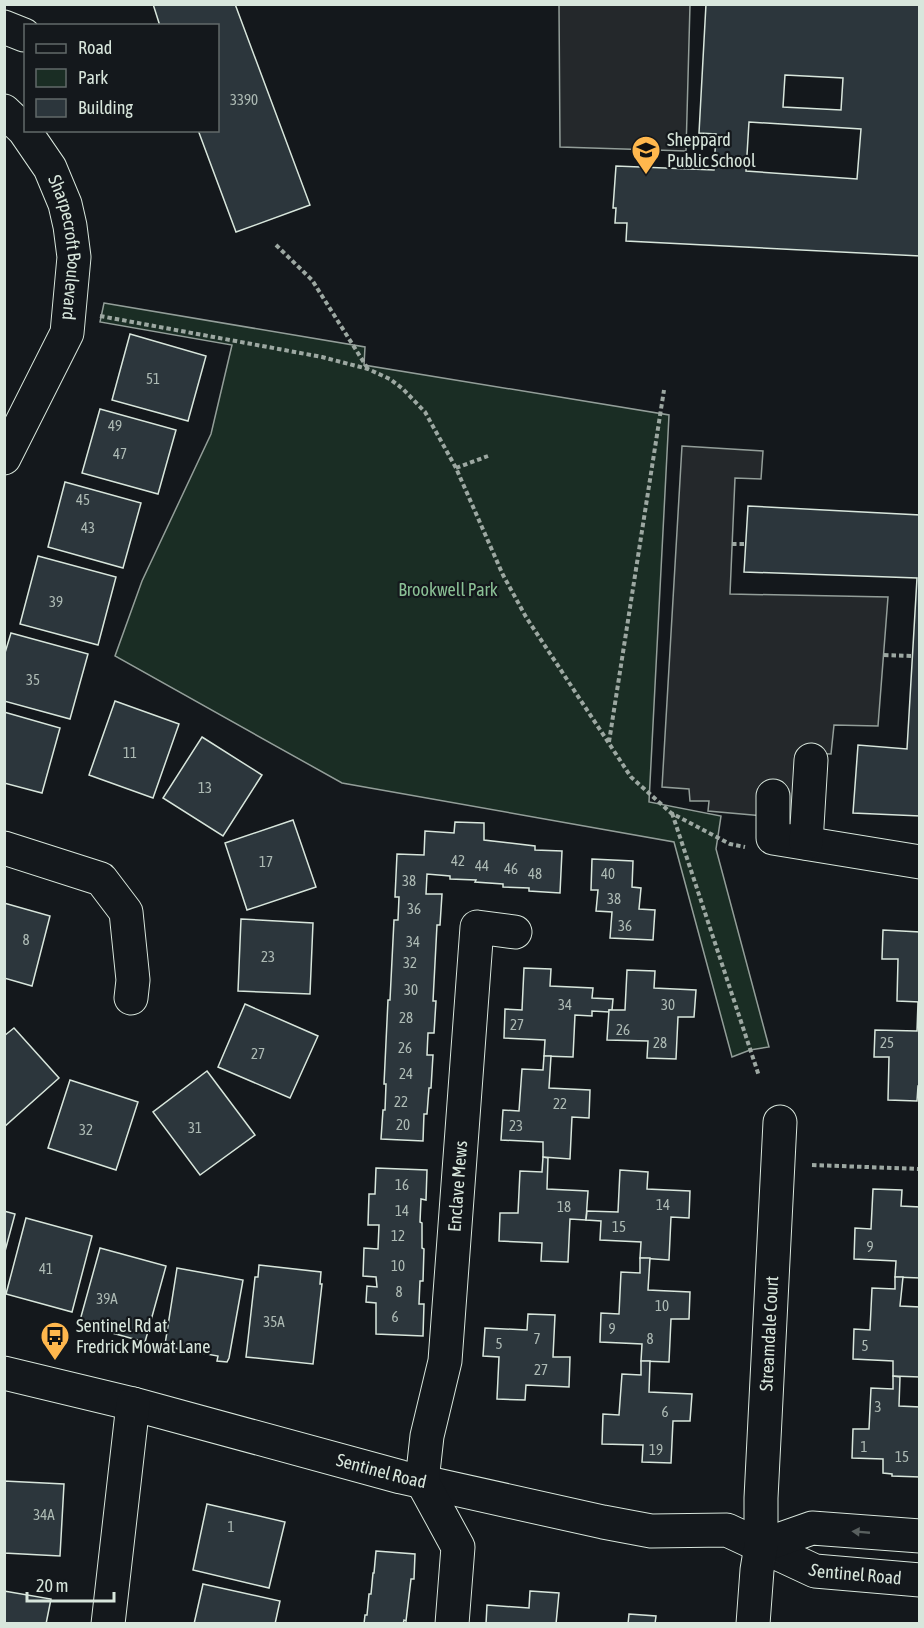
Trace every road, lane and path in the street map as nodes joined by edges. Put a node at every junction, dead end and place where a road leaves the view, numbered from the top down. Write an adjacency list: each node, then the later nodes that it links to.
1 (4, 111): 2 (street, Sharpecroft Boulevard)
2 (24, 130)
3 (26, 132): 5 (street, Sharpecroft Boulevard)
4 (276, 245): 6 (path)
5 (69, 310): 6 (path); 9 (street, Sharpecroft Boulevard)
6 (368, 369): 10 (path)
7 (664, 390): 15 (path)
8 (488, 456): 10 (path)
9 (4, 458)
10 (456, 468): 15 (path)
11 (732, 544): 12 (path)
12 (746, 544)
13 (884, 655): 14 (path)
14 (913, 656)
15 (609, 743): 18 (path)
16 (811, 760): 19 (street)
17 (773, 796): 19 (street)
18 (671, 813): 20 (path); 25 (path)
19 (806, 843): 22 (street)
20 (746, 847)
21 (4, 848): 24 (street)
22 (920, 862)
23 (515, 932): 31 (street, Enclave Mews)
24 (131, 998)
25 (759, 1076)
26 (780, 1122): 33 (street, Streamdale Court)
27 (812, 1165): 28 (path)
28 (920, 1170)
29 (4, 1373): 30 (street, Sentinel Road)
30 (133, 1404): 31 (street, Sentinel Road); 35 (street)
31 (422, 1481): 33 (street, Sentinel Road); 36 (street)
32 (920, 1536): 33 (street, Sentinel Road, one-way to 33)
33 (761, 1546): 34 (street, Sentinel Road); 37 (street, Streamdale Court)
34 (920, 1580)
35 (108, 1623)
36 (452, 1623)
37 (753, 1623)

